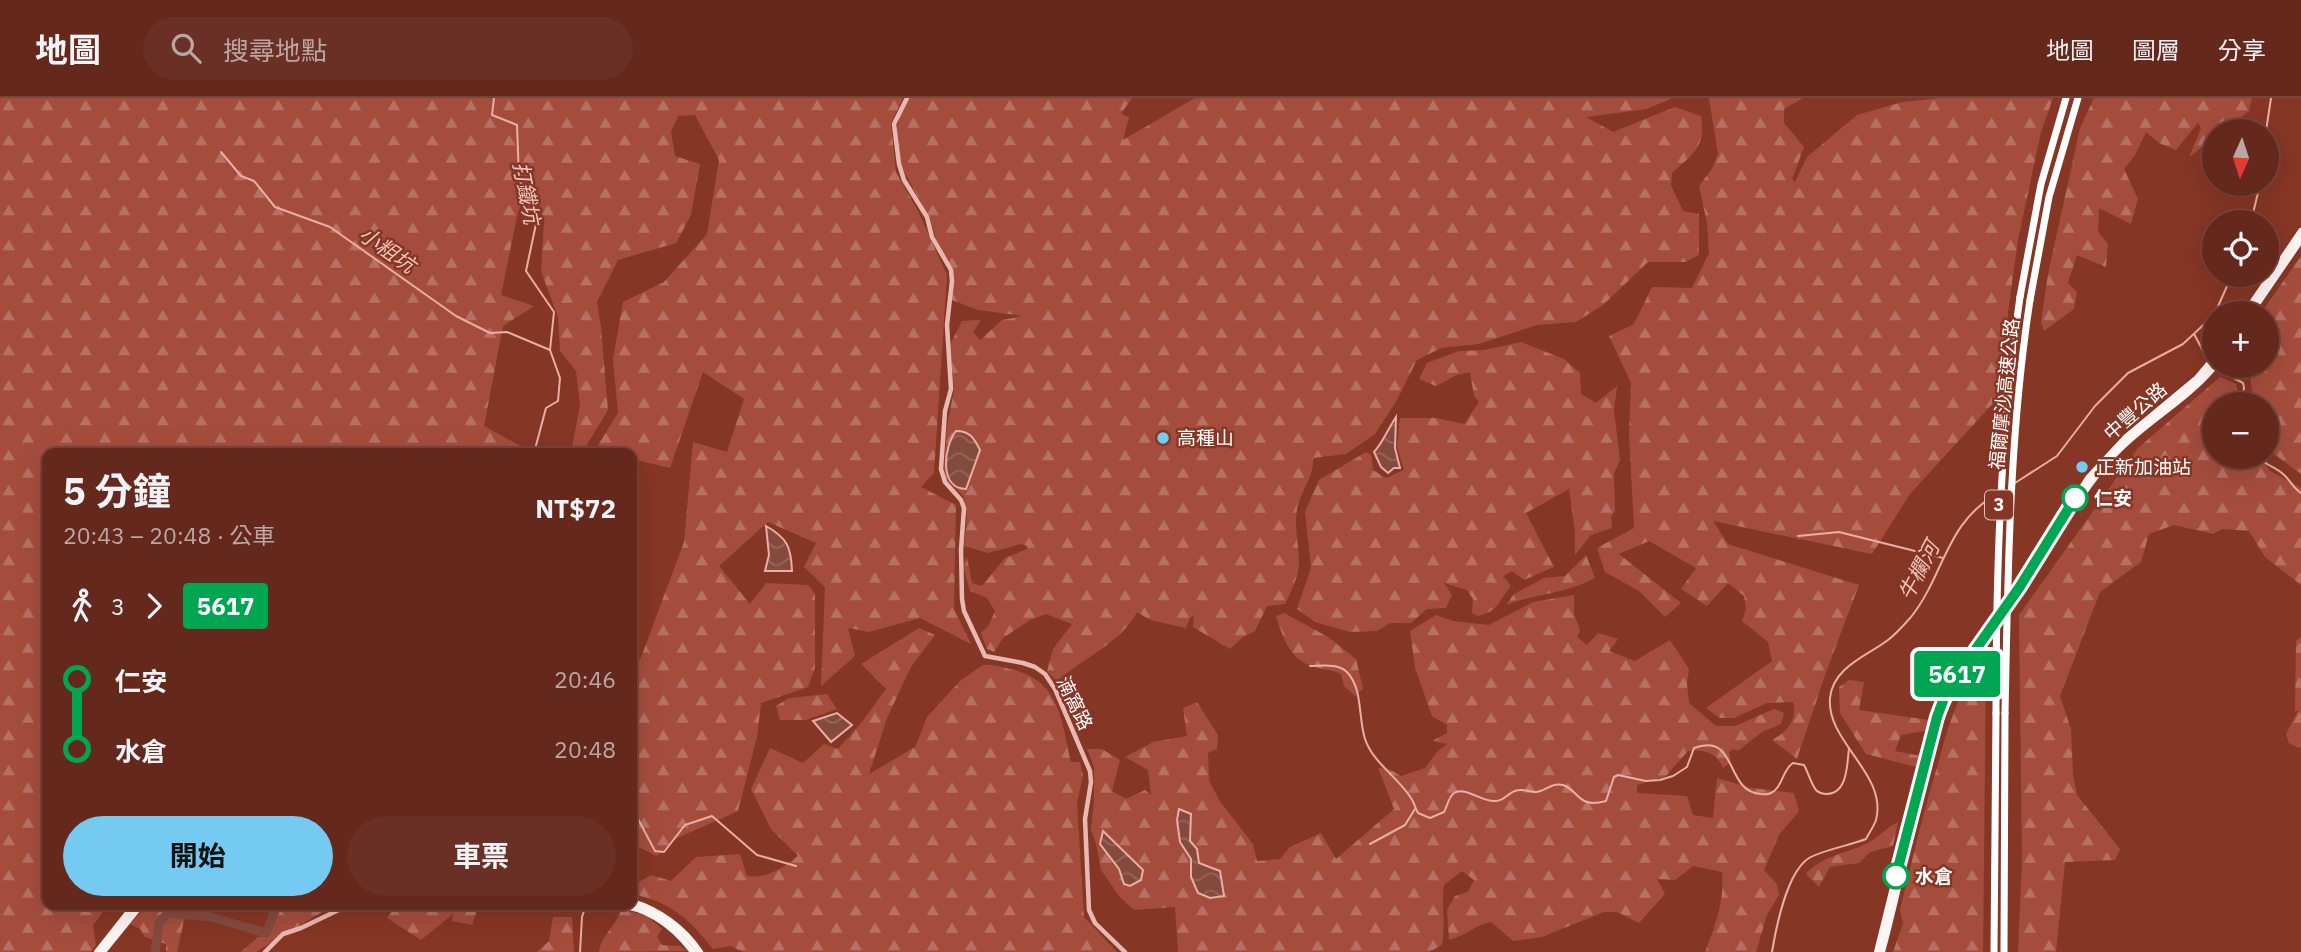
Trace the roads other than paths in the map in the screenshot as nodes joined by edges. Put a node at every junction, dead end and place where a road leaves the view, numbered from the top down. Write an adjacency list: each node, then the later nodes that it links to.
1 (907, 98): 20 (street, 湳窩路)
2 (2066, 98): 21 (highway, 福爾摩沙高速公路 / 3, bridge)
3 (2078, 98): 22 (highway, 福爾摩沙高速公路 / 3, bridge)
4 (2301, 231): 6 (main road)
5 (2301, 240): 7 (main road)
6 (2253, 301)
7 (2259, 301)
8 (2202, 373): 14 (main road, 中豐公路)
9 (637, 904): 19 (main road)
10 (637, 909): 18 (main road)
11 (130, 910): 15 (main road)
12 (137, 910): 16 (main road)
13 (339, 910): 17 (street)
14 (1880, 948)
15 (97, 952)
16 (103, 952)
17 (265, 952)
18 (692, 952)
19 (699, 952)
20 (1125, 952)
21 (1994, 952)
22 (2004, 952)

